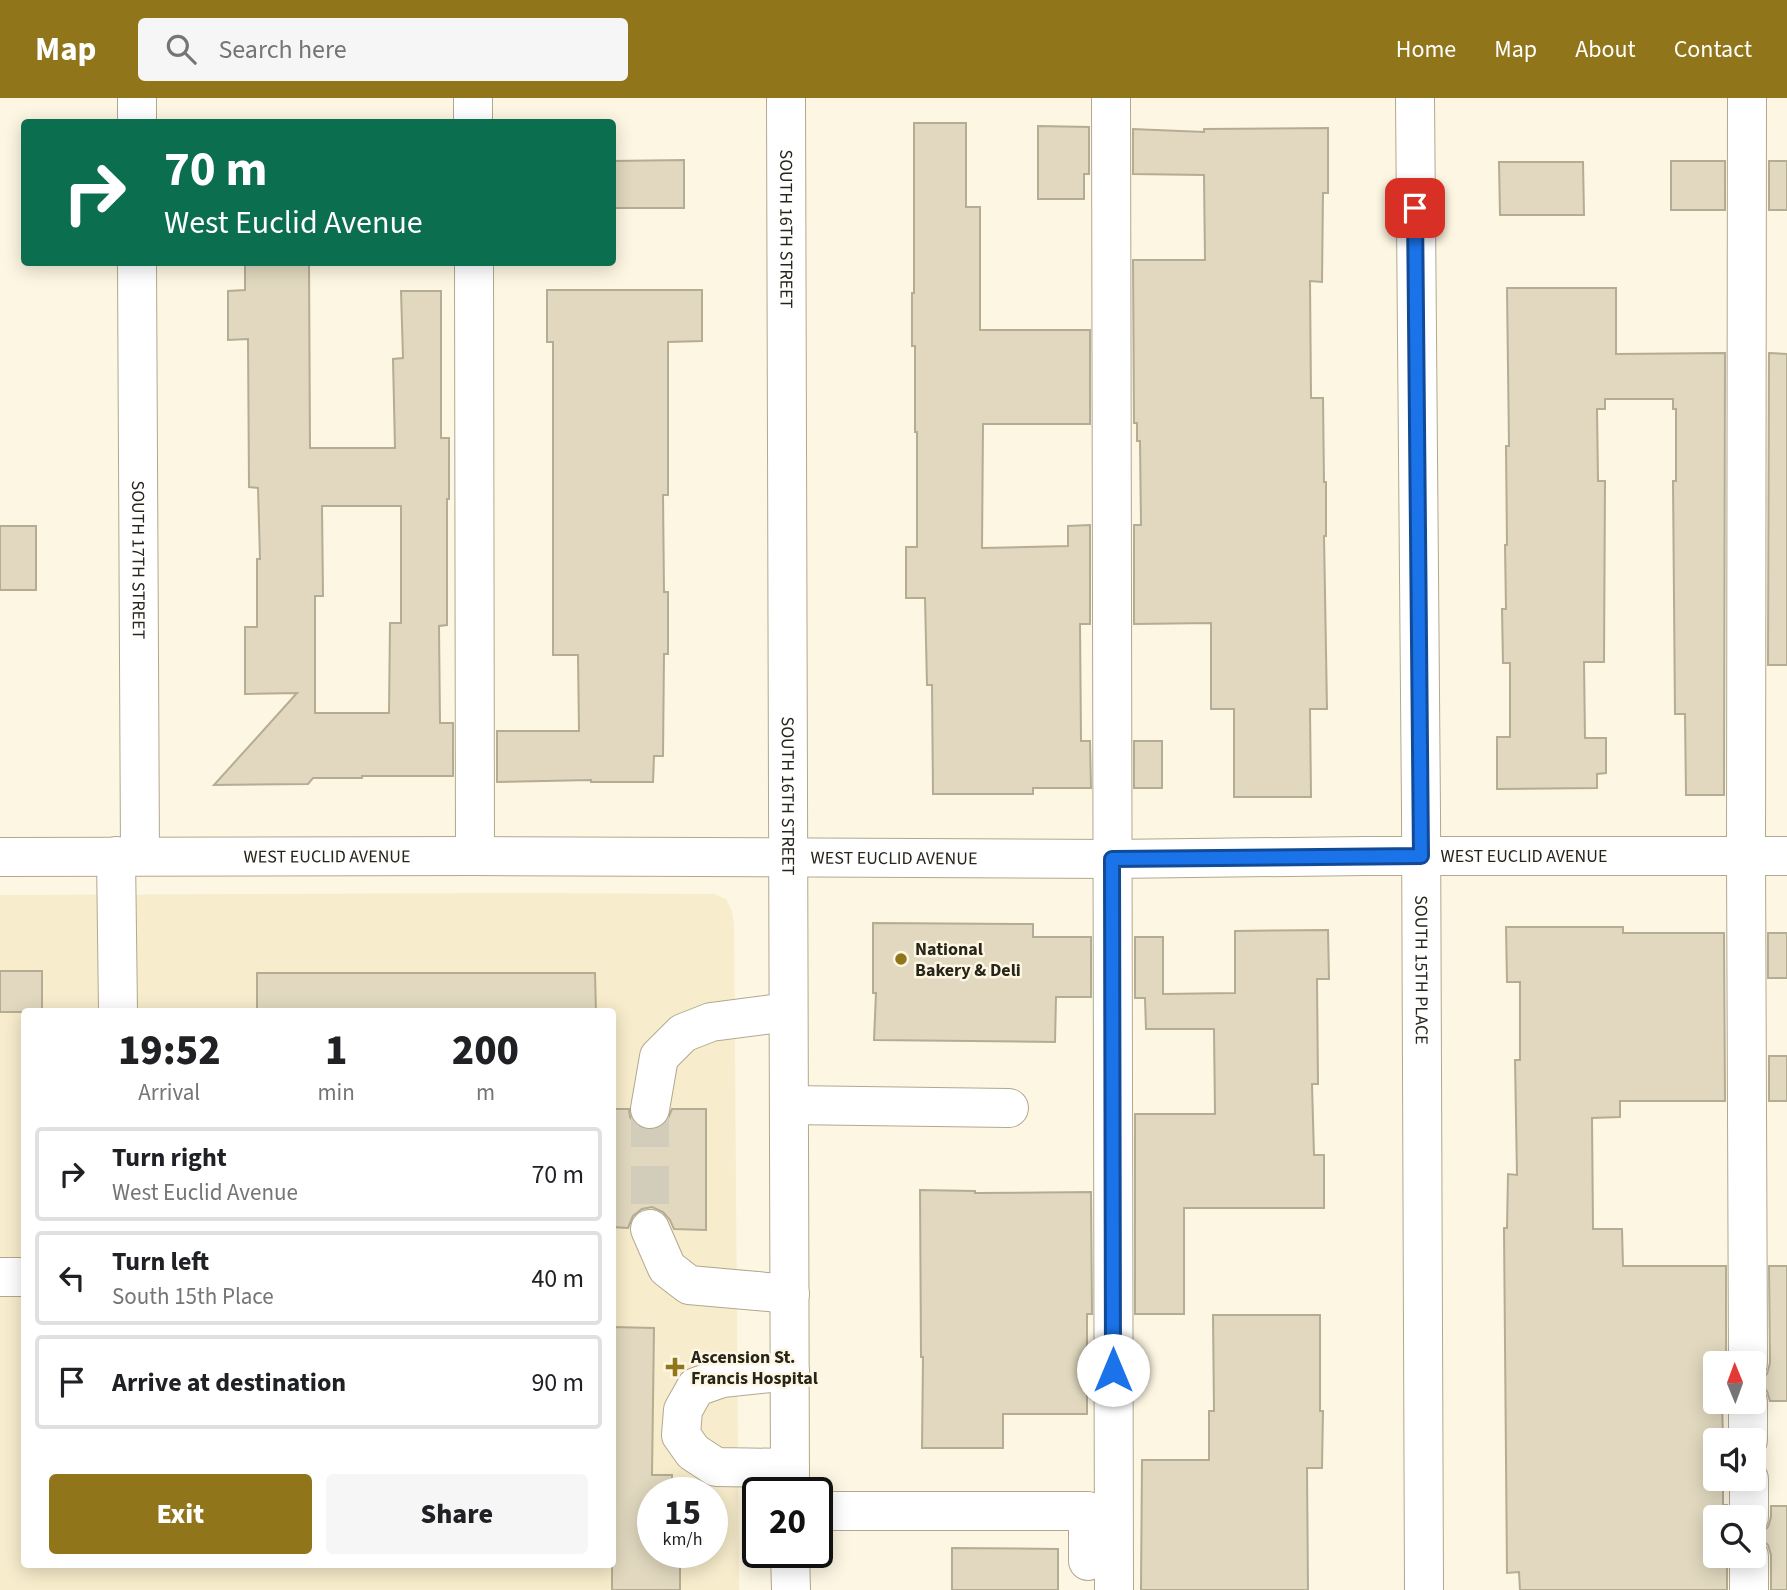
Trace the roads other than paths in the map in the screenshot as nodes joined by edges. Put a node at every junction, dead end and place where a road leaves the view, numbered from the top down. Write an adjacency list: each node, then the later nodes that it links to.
1 (137, 98): 7 (street)
2 (473, 98): 8 (street)
3 (786, 98): 17 (street, SOUTH 16TH STREET)
4 (1111, 98): 18 (street)
5 (1415, 98): 13 (street, SOUTH 15TH PLACE)
6 (1747, 98): 14 (street)
7 (137, 119)
8 (473, 119)
9 (137, 266): 11 (street, SOUTH 17TH STREET)
10 (474, 266): 12 (street)
11 (128, 856): 12 (street, WEST EUCLID AVENUE); 16 (street, WEST EUCLID AVENUE); 19 (street, SOUTH 17TH STREET)
12 (475, 856): 17 (street, WEST EUCLID AVENUE)
13 (1421, 856): 14 (street, WEST EUCLID AVENUE); 18 (street, WEST EUCLID AVENUE); 38 (street, SOUTH 15TH PLACE)
14 (1746, 856): 15 (street, WEST EUCLID AVENUE); 28 (street)
15 (1787, 856)
16 (0, 857)
17 (789, 858): 18 (street, WEST EUCLID AVENUE); 20 (street, SOUTH 16TH STREET)
18 (1112, 859): 37 (street)
19 (118, 1008)
20 (788, 1012): 21 (street, SOUTH 16TH STREET); 23 (street)
21 (789, 1105): 22 (street); 27 (street, SOUTH 16TH STREET)
22 (1009, 1108)
23 (650, 1109)
24 (650, 1229): 27 (street)
25 (0, 1277): 26 (street)
26 (21, 1277)
27 (790, 1294): 29 (street, SOUTH 16TH STREET)
28 (1748, 1351)
29 (790, 1371): 30 (street); 31 (street, SOUTH 16TH STREET)
30 (774, 1477)
31 (790, 1477)
32 (833, 1511): 36 (street)
33 (790, 1568): 35 (street)
34 (1749, 1568): 39 (street)
35 (791, 1590)
36 (1088, 1590)
37 (1114, 1590)
38 (1424, 1590)
39 (1749, 1590)

